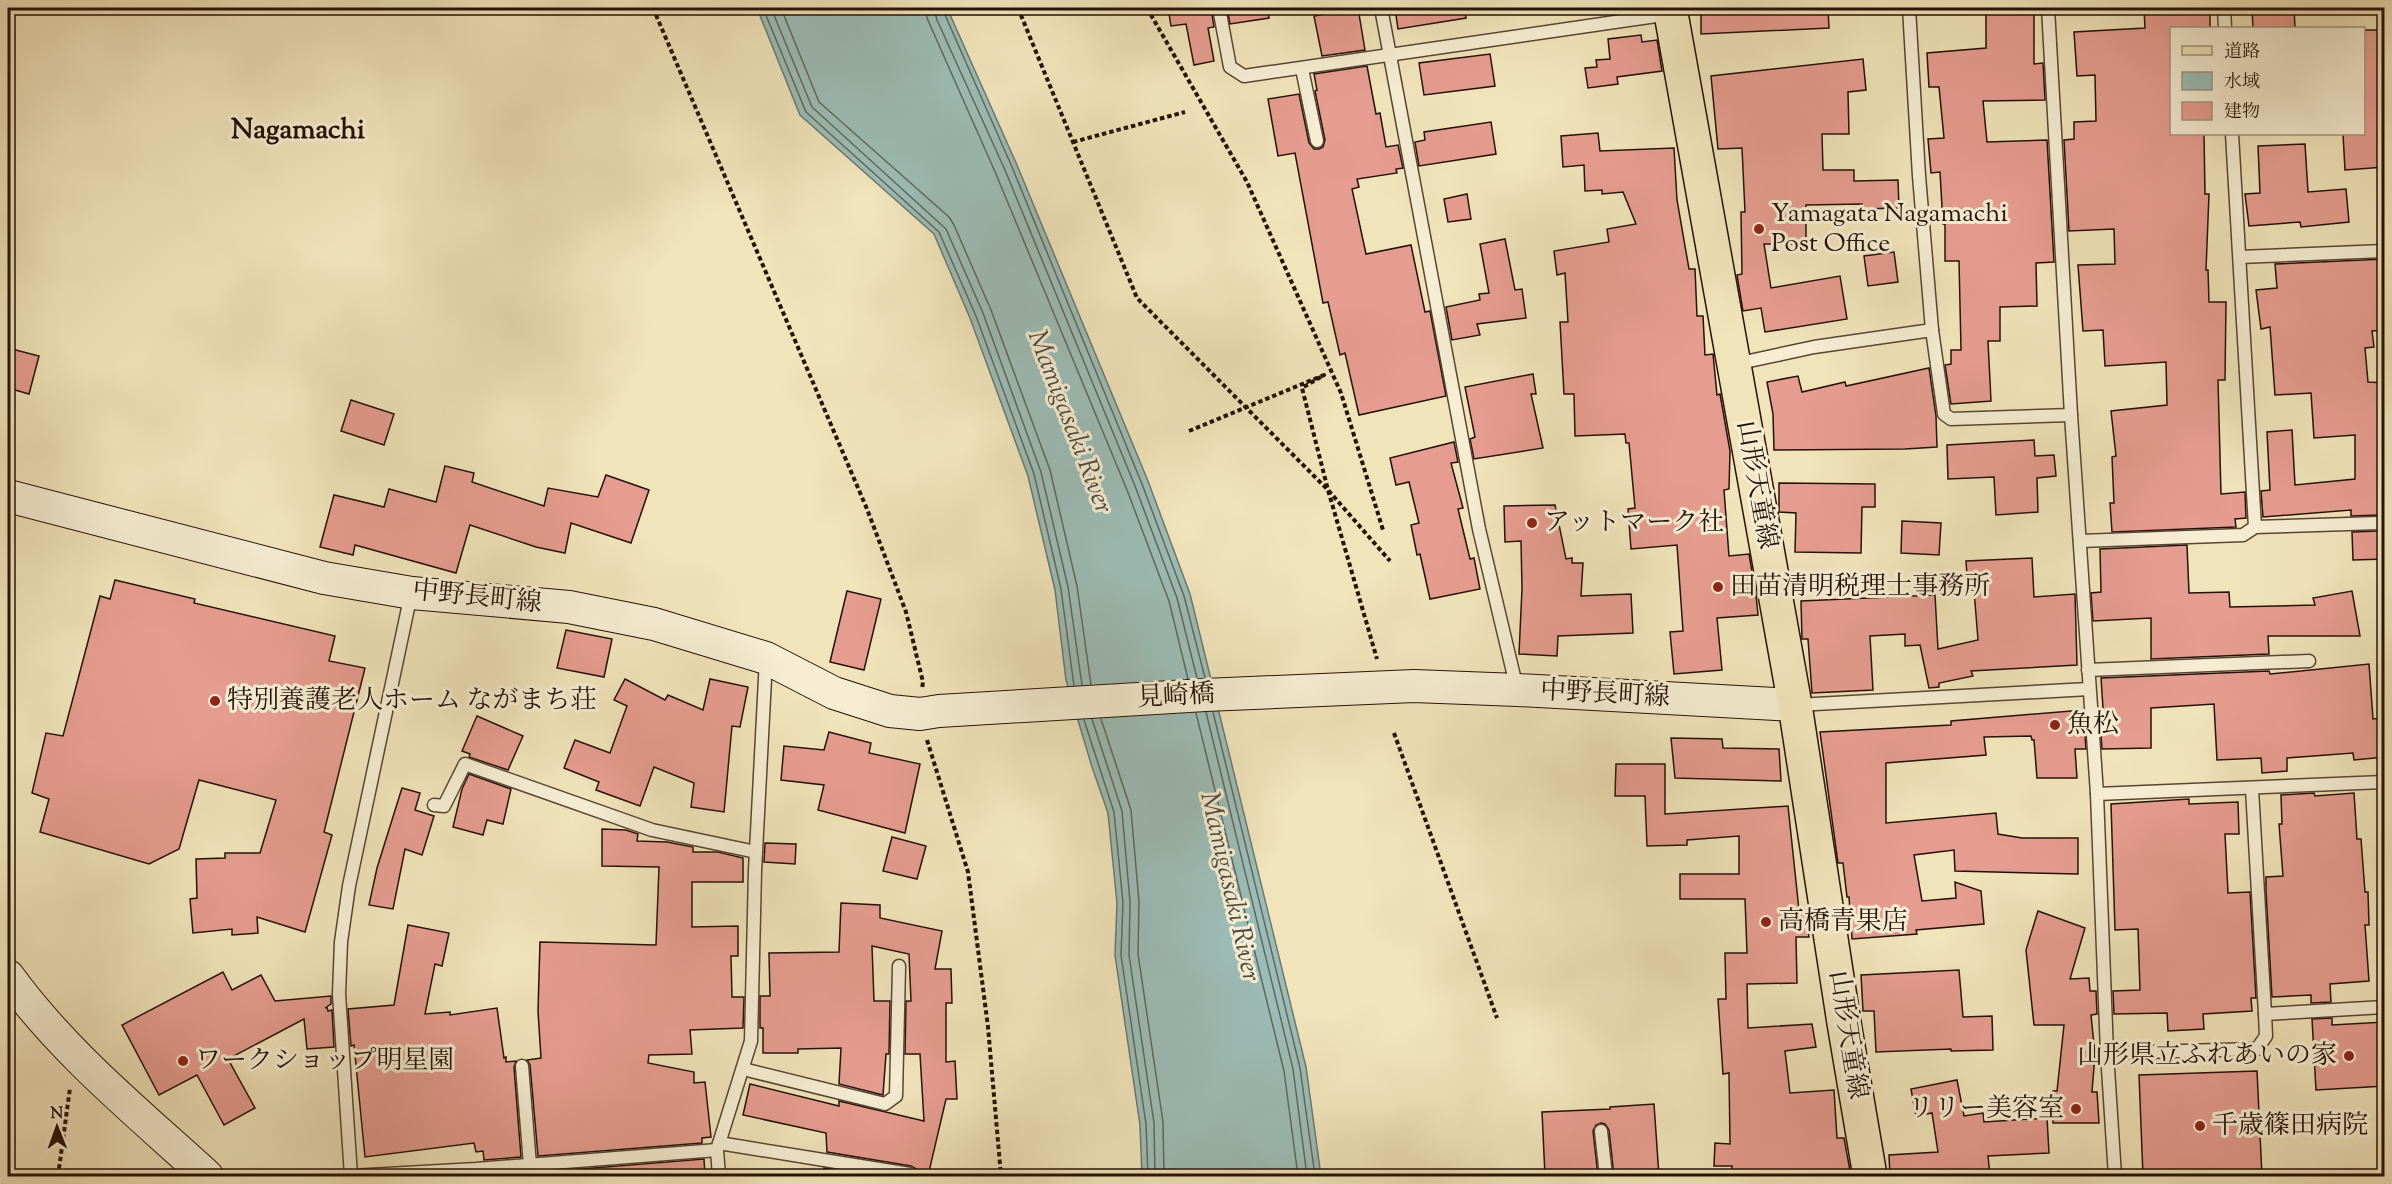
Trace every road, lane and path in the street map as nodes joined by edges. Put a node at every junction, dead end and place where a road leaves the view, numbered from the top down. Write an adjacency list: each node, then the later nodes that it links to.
1 (653, 8): 40 (path)
2 (1018, 8): 16 (path)
3 (1147, 8): 28 (path)
4 (1219, 8): 12 (lane)
5 (1380, 8): 11 (lane)
6 (1909, 8): 19 (lane)
7 (2048, 8): 22 (lane)
8 (2224, 8): 10 (lane)
9 (1670, 11): 11 (lane); 20 (main road, 山形天童線)
10 (2225, 27)
11 (1389, 55): 12 (lane); 38 (lane)
12 (1302, 69): 15 (lane)
13 (1185, 112): 16 (path)
14 (2232, 135): 18 (lane)
15 (1317, 141)
16 (1073, 142): 21 (path)
17 (2385, 251): 18 (lane)
18 (2240, 257): 27 (lane)
19 (1932, 330): 20 (lane); 22 (lane)
20 (1733, 364): 39 (main road, 山形天童線)
21 (1245, 408): 23 (path); 24 (path); 24 (path)
22 (2072, 415): 29 (lane)
23 (1189, 431)
24 (1328, 490): 30 (path); 33 (path)
25 (8, 496): 31 (main road, 中野長町線)
26 (2379, 523): 27 (lane)
27 (2255, 527): 29 (lane)
28 (1383, 530)
29 (2080, 541): 35 (lane)
30 (1390, 561)
31 (412, 592): 32 (main road, 中野長町線); 63 (lane)
32 (766, 658): 40 (main road, 中野長町線); 46 (lane)
33 (1377, 659)
34 (2309, 661): 35 (lane)
35 (2088, 670): 37 (lane)
36 (1414, 686): 38 (main road, 中野長町線); 40 (main road, 見崎橋)
37 (2089, 689): 39 (lane); 44 (lane)
38 (1518, 690): 39 (main road, 中野長町線)
39 (1795, 705): 68 (main road, 山形天童線)
40 (929, 712): 66 (path)
41 (1394, 733): 51 (path)
42 (2385, 782): 43 (lane)
43 (2252, 789): 44 (lane); 50 (lane)
44 (2097, 794): 52 (lane)
45 (434, 805): 46 (lane)
46 (756, 852): 55 (lane)
47 (899, 966): 55 (lane)
48 (8, 976): 53 (main road)
49 (2385, 1007): 50 (lane)
50 (2265, 1014): 52 (lane)
51 (1497, 1018)
52 (2107, 1053): 69 (lane)
53 (75, 1055): 60 (path); 61 (main road)
54 (522, 1066): 58 (lane)
55 (743, 1070): 57 (lane)
56 (1601, 1131): 67 (lane)
57 (718, 1147): 58 (lane); 64 (lane); 65 (lane)
58 (530, 1165): 59 (lane)
59 (477, 1173): 63 (lane)
60 (58, 1176)
61 (207, 1176)
62 (342, 1176): 63 (lane)
63 (351, 1176)
64 (719, 1176)
65 (912, 1176)
66 (1001, 1176)
67 (1606, 1176)
68 (1870, 1176)
69 (2115, 1176)

